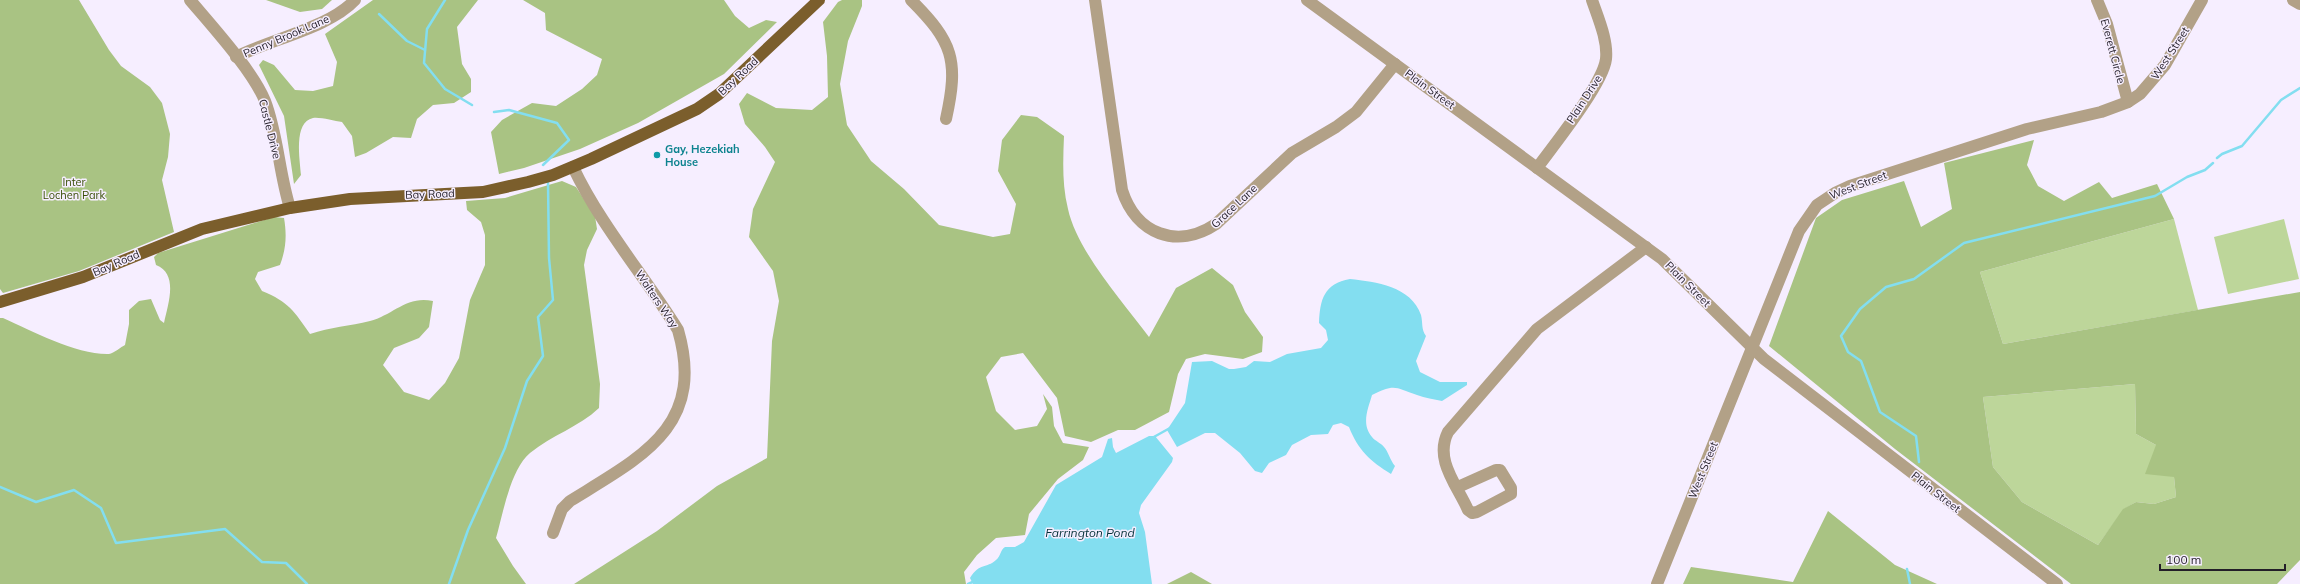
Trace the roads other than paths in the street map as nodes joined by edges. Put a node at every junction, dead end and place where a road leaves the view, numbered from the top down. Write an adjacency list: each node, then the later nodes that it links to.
1 (190, 0): 12 (street, Castle Drive)
2 (355, 0): 12 (street, Penny Brook Lane)
3 (818, 0): 16 (main road, Bay Road)
4 (911, 0): 15 (street)
5 (1095, 0): 13 (street, Grace Lane)
6 (1307, 0): 13 (street, Plain Street)
7 (1592, 0): 17 (street, Plain Drive)
8 (2097, 0): 14 (street, Everett Circle)
9 (2202, 0): 14 (street, West Street)
10 (2293, 0): 11 (street)
11 (2300, 4)
12 (236, 57): 18 (street, Castle Drive)
13 (1395, 64): 17 (street, Plain Street)
14 (2128, 102): 21 (street, West Street)
15 (946, 119)
16 (573, 167): 18 (main road, Bay Road); 23 (street, Walters Way)
17 (1537, 168): 19 (street, Plain Street)
18 (290, 208): 20 (main road, Bay Road)
19 (1646, 247): 21 (street, Plain Street); 22 (street)
20 (1, 302)
21 (1751, 348): 24 (street, West Street); 25 (street, Plain Street)
22 (1458, 488)
23 (553, 533)
24 (1657, 584)
25 (2057, 584)

